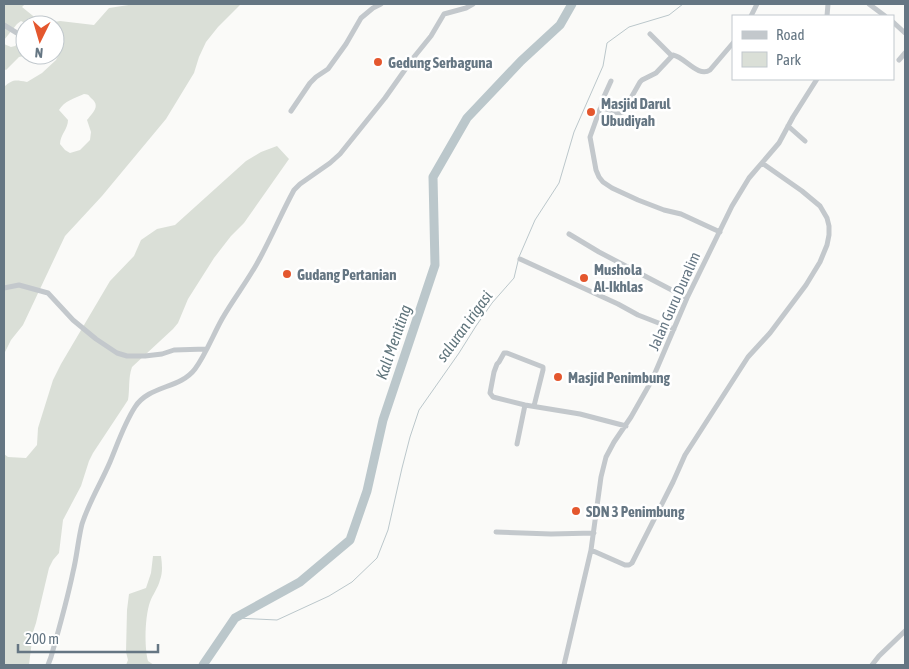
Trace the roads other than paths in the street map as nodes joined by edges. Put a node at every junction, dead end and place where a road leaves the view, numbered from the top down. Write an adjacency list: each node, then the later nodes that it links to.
1 (381, 4): 17 (street)
2 (473, 4): 27 (street)
3 (869, 4): 4 (street)
4 (884, 15)
5 (894, 23): 8 (street)
6 (4, 25): 7 (street)
7 (15, 32)
8 (905, 33)
9 (650, 34): 12 (street)
10 (732, 44): 12 (street)
11 (905, 53): 13 (street)
12 (672, 56): 16 (street)
13 (899, 60)
14 (816, 80): 18 (street, Jalan Guru Duralim)
15 (611, 81): 16 (street)
16 (601, 108): 21 (street)
17 (291, 111)
18 (788, 126): 19 (street); 20 (street, Jalan Guru Duralim)
19 (805, 141)
20 (762, 163): 21 (street, Jalan Guru Duralim); 34 (street)
21 (720, 232): 25 (street, Jalan Guru Duralim)
22 (569, 234): 25 (street)
23 (520, 259): 26 (street)
24 (4, 288): 27 (street)
25 (687, 298): 26 (street, Jalan Guru Duralim)
26 (674, 329): 30 (street, Jalan Guru Duralim)
27 (206, 349): 36 (street)
28 (525, 404): 29 (street); 29 (street); 31 (street)
29 (534, 406): 30 (street)
30 (626, 426): 33 (street, Jalan Guru Duralim)
31 (518, 444)
32 (496, 532): 33 (street)
33 (594, 533): 34 (street, Jalan Guru Duralim)
34 (591, 550): 37 (street, Jalan Guru Duralim)
35 (905, 631): 38 (street)
36 (48, 665)
37 (564, 665)
38 (872, 665)

